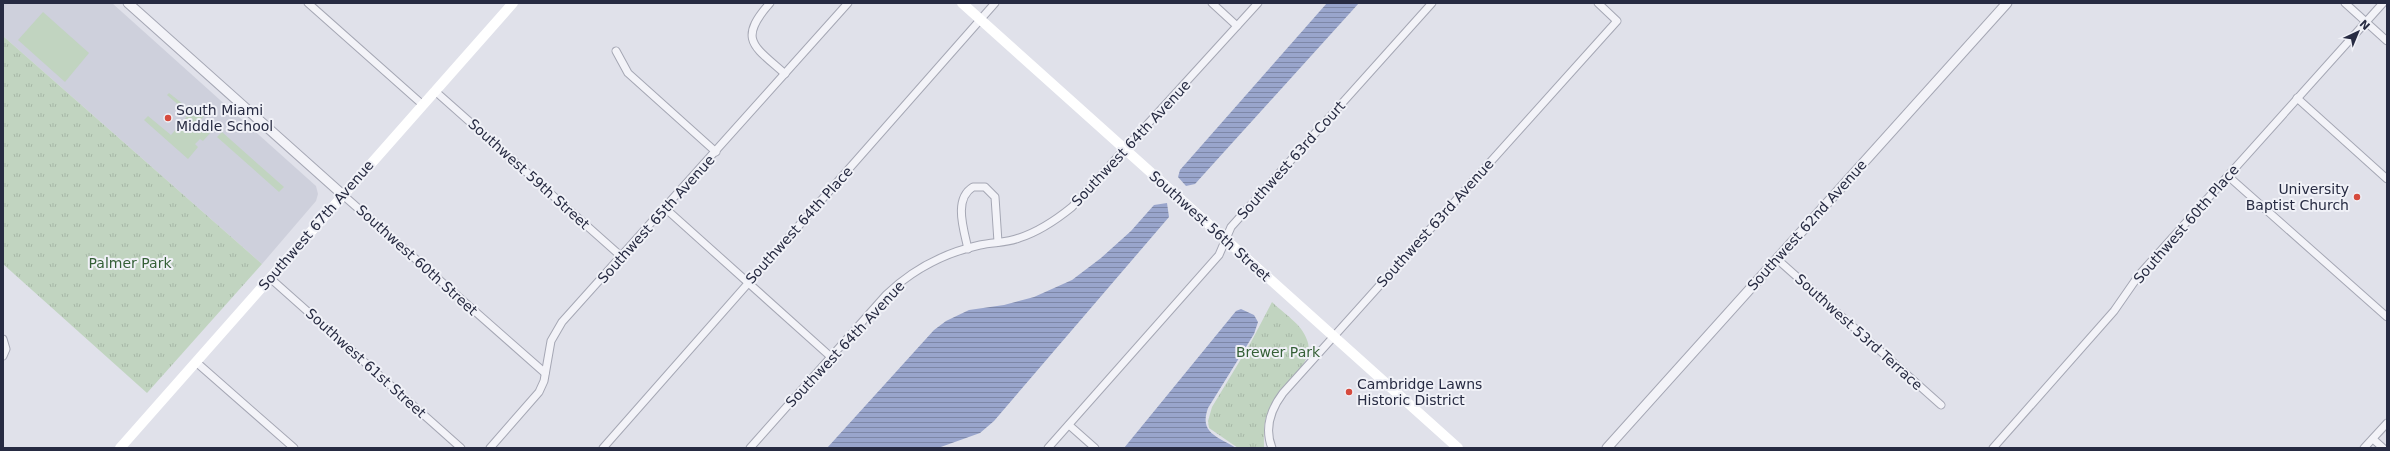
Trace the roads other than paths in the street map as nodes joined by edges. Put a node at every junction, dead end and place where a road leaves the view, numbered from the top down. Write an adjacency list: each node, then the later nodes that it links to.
1 (128, 3): 28 (street, Southwest 60th Street)
2 (308, 3): 23 (street)
3 (513, 3): 21 (main road, Southwest 67th Avenue)
4 (770, 3): 20 (street)
5 (848, 3): 20 (street, Southwest 65th Avenue)
6 (962, 3): 15 (main road, Southwest 56th Street)
7 (996, 3): 15 (street, Southwest 64th Place)
8 (1212, 3): 17 (street)
9 (1258, 3): 17 (street, Southwest 64th Avenue)
10 (1432, 3): 30 (street, Southwest 63rd Court)
11 (1598, 3): 38 (street, Southwest 63rd Avenue)
12 (2007, 3): 34 (street, Southwest 62nd Avenue)
13 (2345, 3): 16 (street)
14 (2383, 3): 16 (street, Southwest 60th Place)
15 (981, 20): 24 (main road, Southwest 56th Street); 36 (street, Southwest 64th Place)
16 (2366, 22): 18 (street); 22 (street, Southwest 60th Place)
17 (1237, 26): 24 (street, Southwest 64th Avenue)
18 (2387, 41)
19 (616, 51): 25 (street)
20 (785, 74): 25 (street, Southwest 65th Avenue)
21 (435, 91): 23 (main road, Southwest 67th Avenue); 33 (street, Southwest 59th Street)
22 (2297, 98): 26 (street, Southwest 60th Place); 27 (street)
23 (423, 105): 28 (main road, Southwest 67th Avenue)
24 (1126, 150): 30 (main road, Southwest 56th Street); 31 (street, Southwest 64th Avenue)
25 (716, 152): 29 (street, Southwest 65th Avenue)
26 (2228, 176): 37 (street); 59 (street, Southwest 60th Place)
27 (2387, 179)
28 (343, 195): 35 (main road, Southwest 67th Avenue); 43 (street, Southwest 60th Street)
29 (666, 209): 33 (street, Southwest 65th Avenue); 36 (street)
30 (1225, 239): 38 (main road, Southwest 56th Street); 46 (street, Southwest 63rd Court)
31 (998, 242): 32 (street, Southwest 64th Avenue); 32 (street)
32 (968, 249): 41 (street, Southwest 64th Avenue)
33 (622, 257): 43 (street, Southwest 65th Avenue)
34 (1777, 259): 44 (street, Southwest 53rd Terrace); 58 (street, Southwest 62nd Avenue)
35 (270, 278): 42 (main road, Southwest 67th Avenue); 50 (street, Southwest 61st Street)
36 (748, 282): 41 (street); 52 (street, Southwest 64th Place)
37 (2387, 317)
38 (1334, 337): 56 (street, Southwest 63rd Avenue); 57 (main road, Southwest 56th Street)
39 (3, 339): 40 (street)
40 (3, 356)
41 (831, 357): 53 (street, Southwest 64th Avenue)
42 (196, 362): 48 (main road, Southwest 67th Avenue); 49 (street)
43 (545, 373): 51 (street, Southwest 65th Avenue)
44 (1941, 405)
45 (2387, 423): 47 (street)
46 (1069, 425): 54 (street, Southwest 63rd Court); 55 (street)
47 (2373, 439): 60 (street); 61 (street)
48 (123, 447)
49 (294, 448)
50 (461, 448)
51 (490, 448)
52 (603, 448)
53 (750, 448)
54 (1048, 448)
55 (1095, 448)
56 (1272, 448)
57 (1458, 448)
58 (1607, 448)
59 (1993, 448)
60 (2364, 448)
61 (2383, 448)

